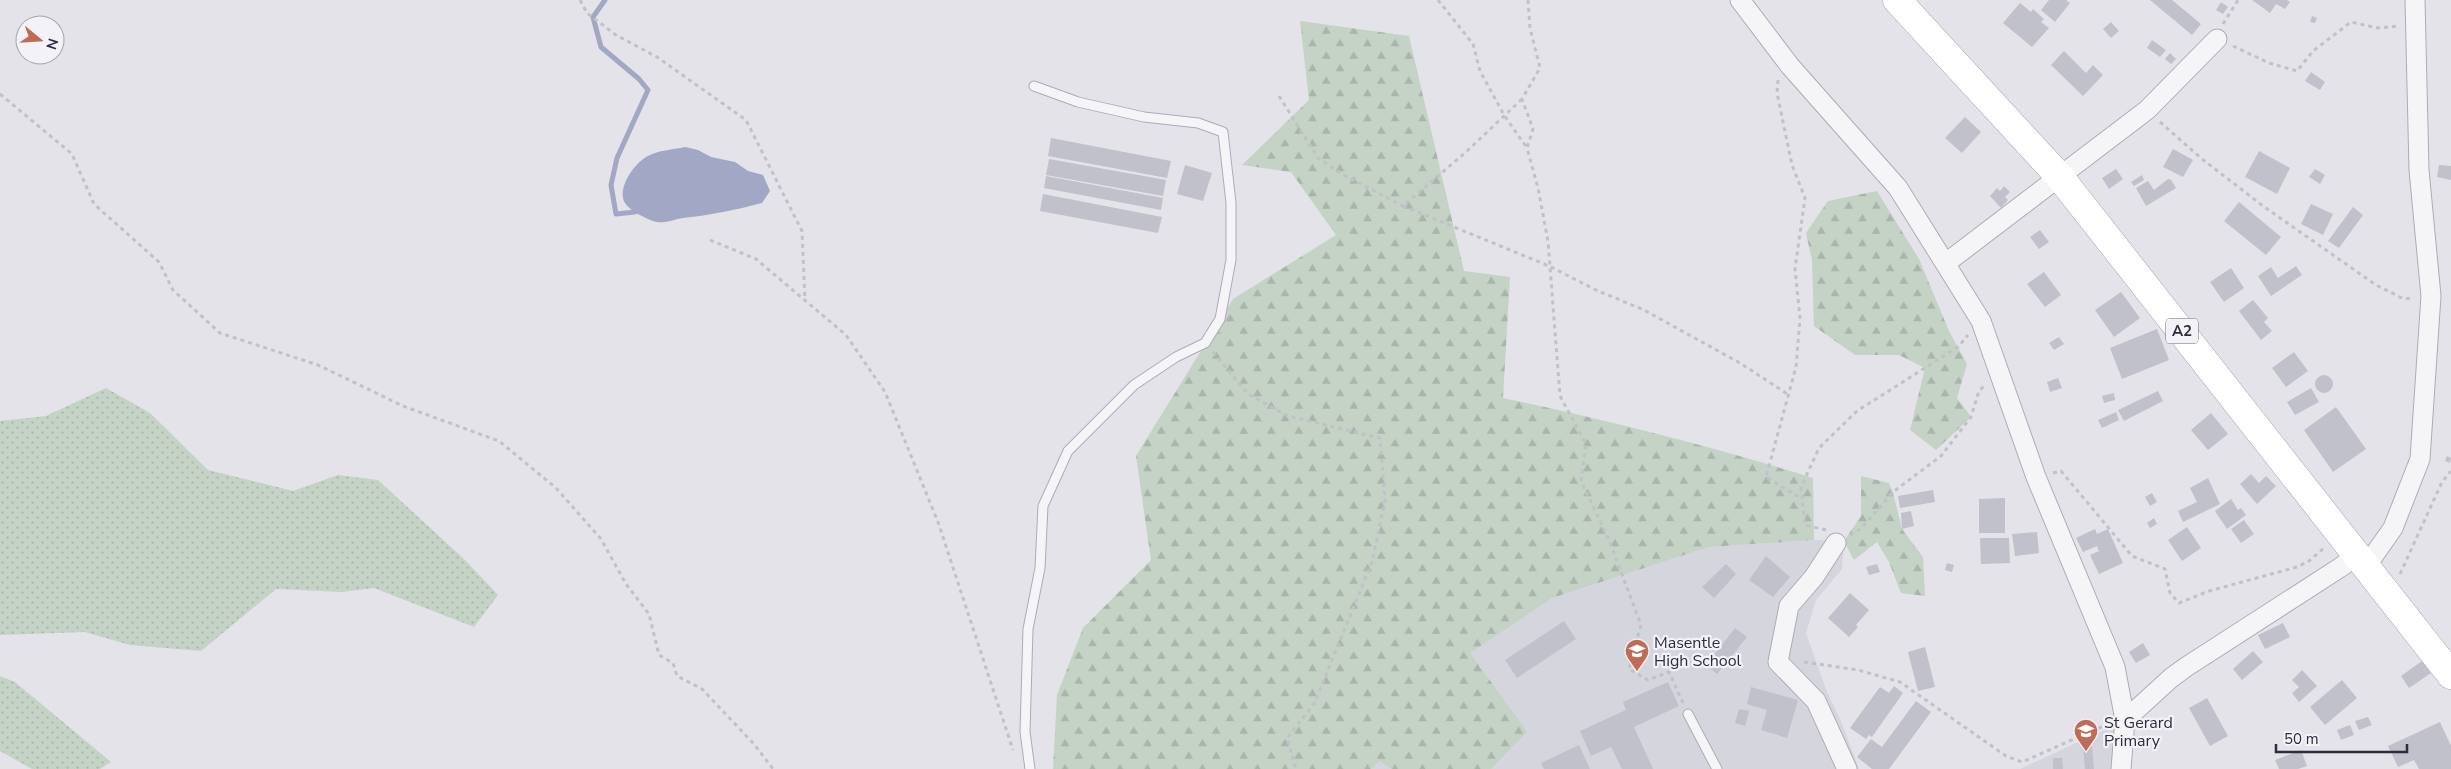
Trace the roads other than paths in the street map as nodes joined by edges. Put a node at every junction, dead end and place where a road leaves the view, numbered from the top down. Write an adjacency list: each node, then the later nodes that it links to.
1 (1740, 0): 7 (street)
2 (1898, 0): 6 (main road, A2)
3 (2415, 0): 9 (street)
4 (2217, 39): 6 (street)
5 (1034, 86): 13 (lane)
6 (2059, 176): 7 (street); 9 (main road, A2)
7 (1946, 263): 12 (street)
8 (1836, 543): 15 (street)
9 (2356, 561): 10 (main road, A2); 12 (street)
10 (2451, 675)
11 (1688, 714): 14 (lane)
12 (2125, 719): 16 (street)
13 (1030, 769)
14 (1717, 769)
15 (1847, 769)
16 (2121, 769)

